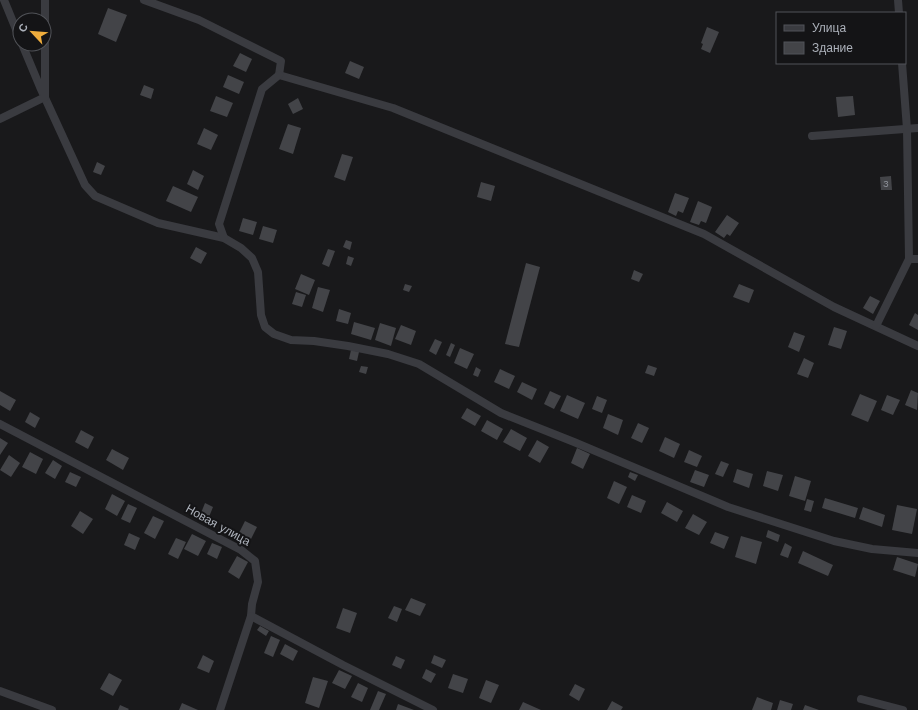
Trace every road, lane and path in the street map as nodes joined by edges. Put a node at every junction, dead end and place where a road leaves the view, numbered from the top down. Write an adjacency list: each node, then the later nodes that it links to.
1 (4, 0): 6 (street)
2 (45, 0): 10 (street)
3 (144, 0): 9 (street)
4 (898, 0): 5 (street)
5 (899, 12)
6 (12, 20)
7 (25, 52): 10 (street)
8 (902, 64): 13 (street)
9 (280, 75): 15 (street); 18 (street)
10 (45, 97): 11 (street); 15 (street)
11 (0, 119)
12 (918, 128): 13 (street)
13 (907, 129): 14 (street); 16 (street)
14 (812, 136)
15 (224, 238): 21 (street)
16 (909, 259): 17 (street); 18 (street)
17 (918, 259)
18 (876, 326): 19 (street)
19 (918, 346)
20 (0, 424): 22 (street, Новая улица)
21 (918, 553)
22 (251, 616): 26 (street, Новая улица); 27 (street)
23 (0, 691): 25 (street)
24 (861, 698): 28 (street)
25 (52, 710)
26 (220, 710)
27 (433, 710)
28 (903, 710)

